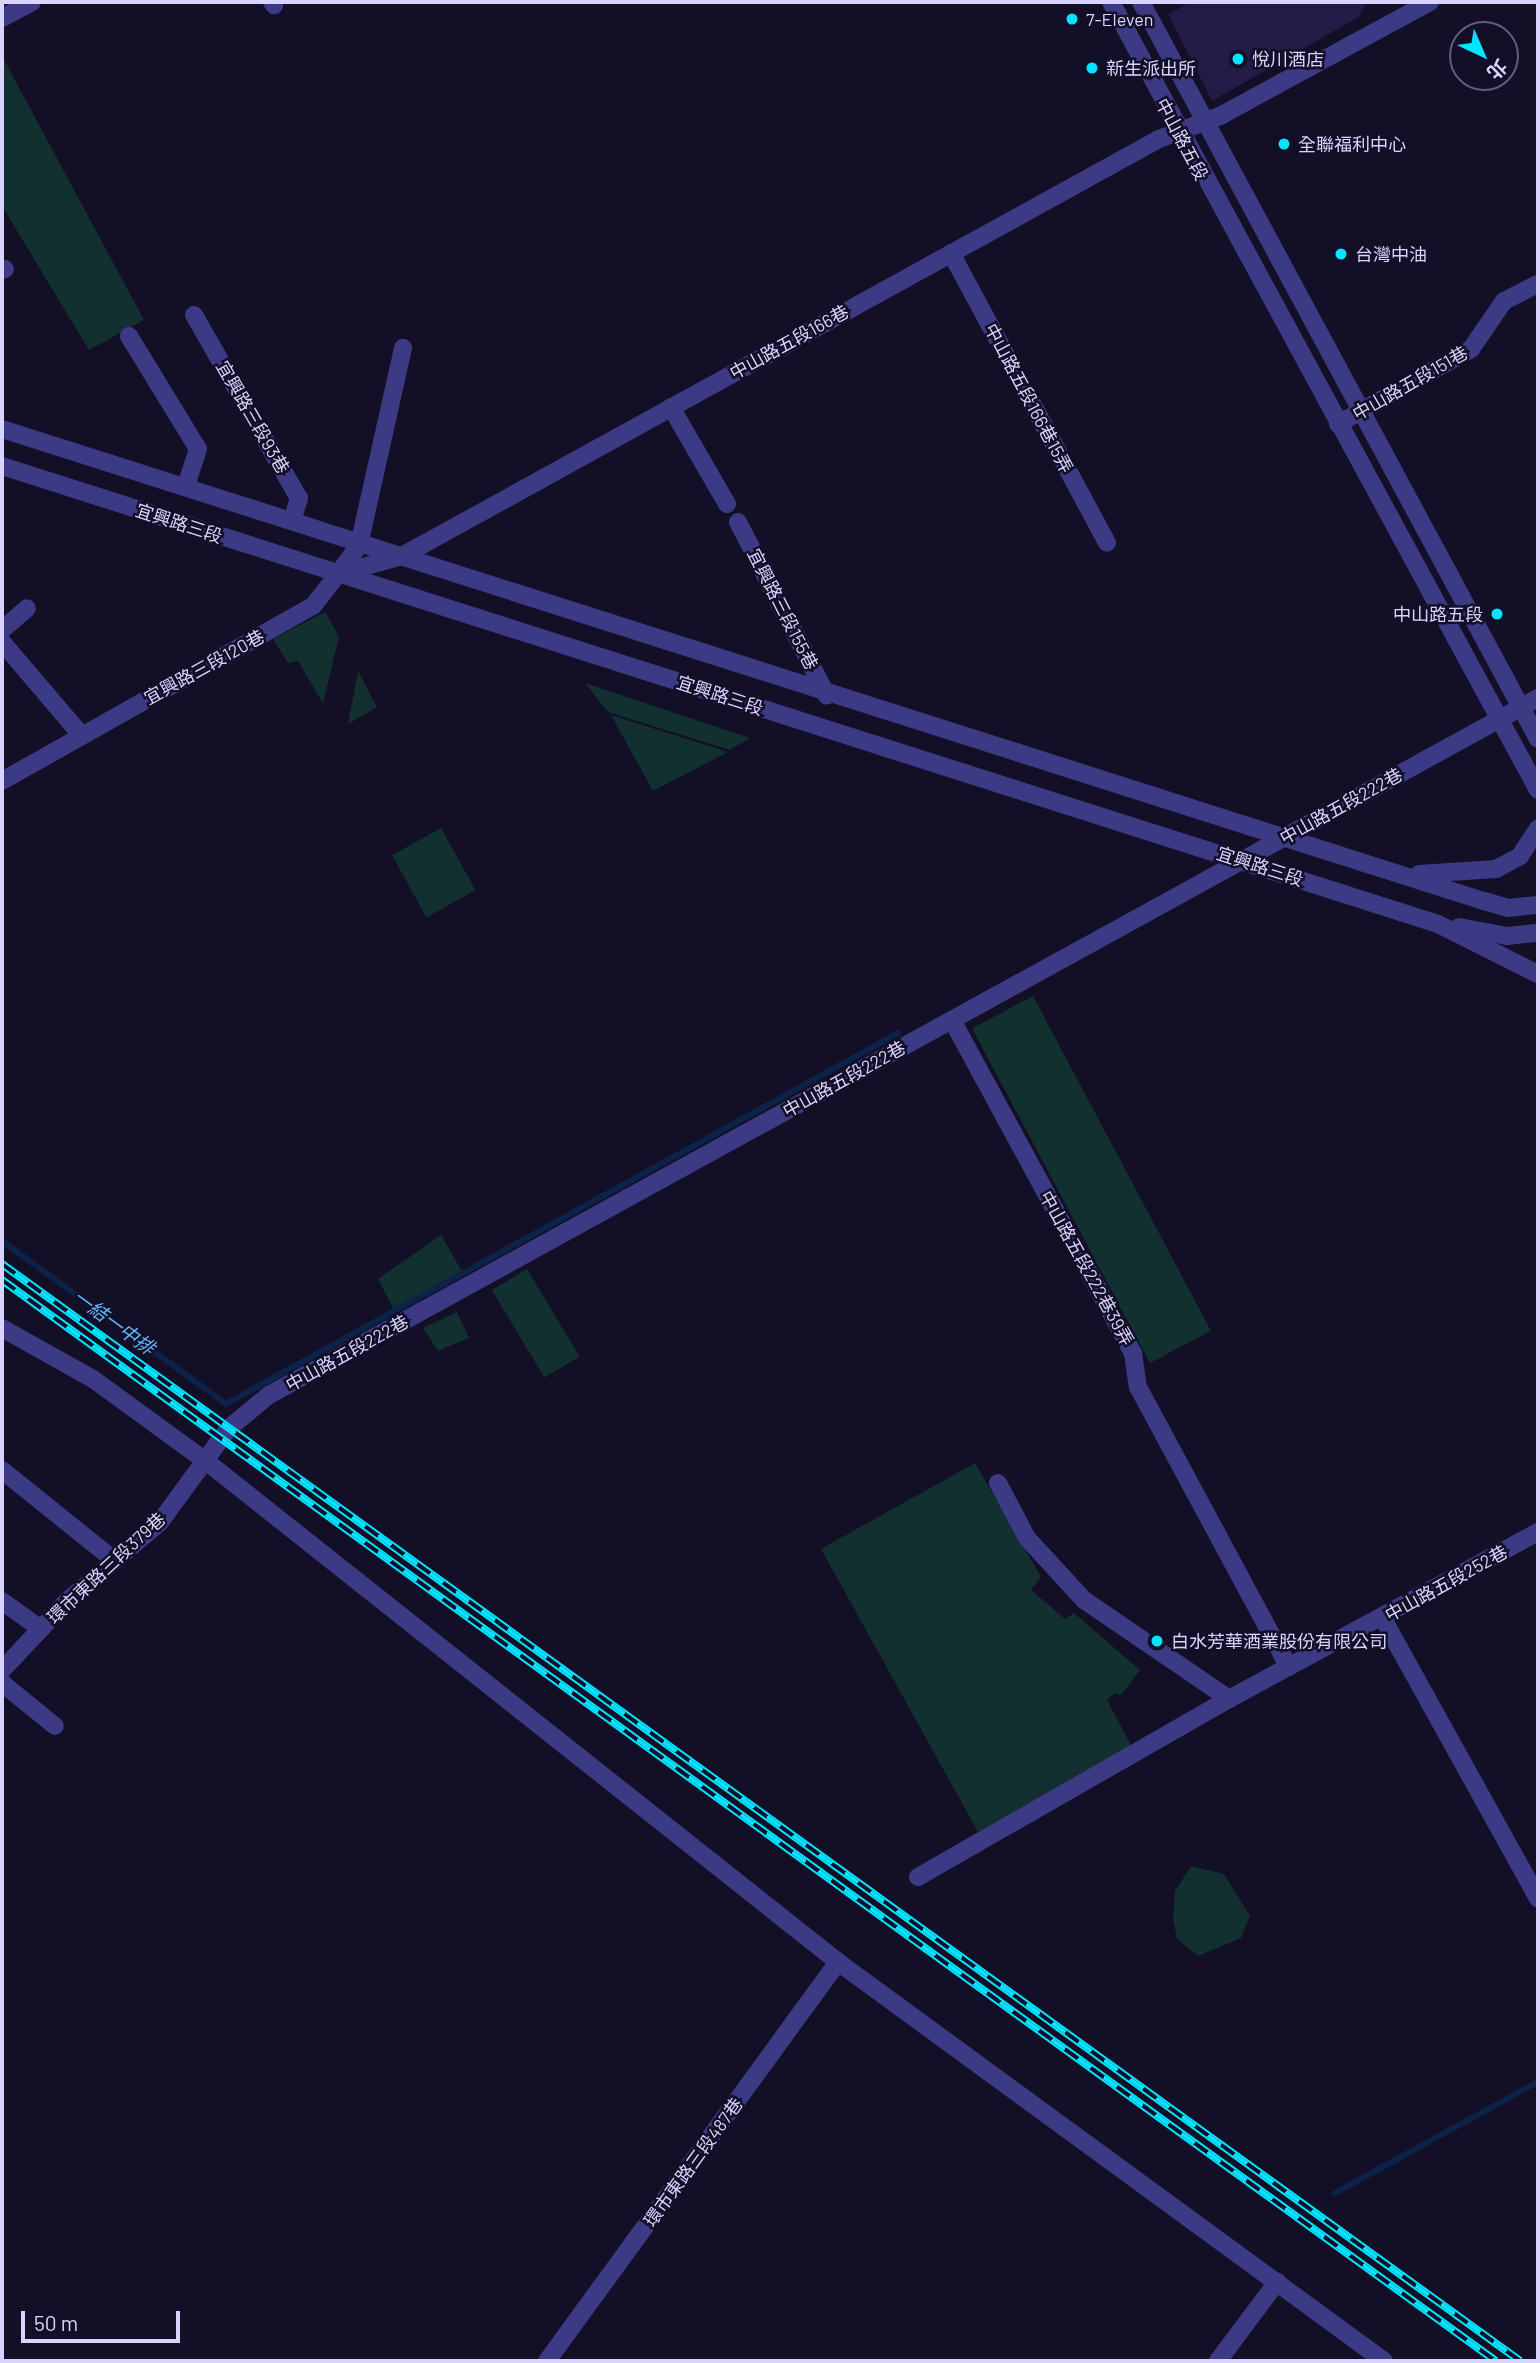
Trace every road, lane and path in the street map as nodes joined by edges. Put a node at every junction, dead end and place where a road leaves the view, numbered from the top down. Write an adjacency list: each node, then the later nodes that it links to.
1 (32, 2): 5 (street)
2 (1111, 2): 7 (street, 中山路五段)
3 (1141, 2): 6 (street, 中山路五段)
4 (1430, 2): 6 (street, 中山路五段166巷)
5 (2, 18)
6 (1203, 122): 7 (street, 中山路五段166巷); 14 (street, 中山路五段)
7 (1178, 132): 8 (street, 中山路五段166巷); 15 (street, 中山路五段)
8 (951, 253): 13 (street, 中山路五段166巷); 22 (street, 中山路五段166巷15弄)
9 (1537, 287): 14 (street, 中山路五段151巷)
10 (194, 315): 20 (street, 宜興路三段93巷)
11 (129, 336): 18 (street)
12 (403, 348): 23 (street)
13 (671, 407): 19 (street); 24 (street, 中山路五段166巷)
14 (1362, 410): 15 (street, 中山路五段151巷); 31 (street, 中山路五段)
15 (1338, 424): 32 (street, 中山路五段)
16 (2, 429): 18 (street, 宜興路三段)
17 (2, 466): 25 (street, 宜興路三段)
18 (186, 487): 20 (street, 宜興路三段)
19 (727, 504)
20 (292, 521): 23 (street, 宜興路三段)
21 (738, 522): 29 (street, 宜興路三段155巷)
22 (1107, 543)
23 (359, 545): 24 (street, 宜興路三段); 25 (street, 宜興路三段120巷)
24 (402, 555): 25 (street); 29 (street, 宜興路三段)
25 (338, 574): 33 (street, 宜興路三段120巷); 39 (street, 宜興路三段)
26 (27, 608): 27 (street)
27 (2, 630)
28 (2, 642): 33 (street)
29 (827, 696): 38 (street, 宜興路三段)
30 (1538, 698): 31 (street, 中山路五段222巷)
31 (1521, 707): 32 (street, 中山路五段222巷); 34 (street, 中山路五段)
32 (1500, 719): 36 (street, 中山路五段); 38 (street, 中山路五段222巷)
33 (82, 736): 35 (street, 宜興路三段120巷)
34 (1538, 739)
35 (2, 781)
36 (1538, 790)
37 (1538, 828): 40 (street, 宜興路三段)
38 (1282, 838): 39 (street, 中山路五段222巷); 40 (street, 宜興路三段)
39 (1242, 860): 42 (street, 宜興路三段); 45 (street, 中山路五段222巷)
40 (1402, 874): 41 (street, 宜興路三段)
41 (1538, 905)
42 (1438, 924): 43 (street, 宜興路三段); 44 (street, 宜興路三段)
43 (1538, 933)
44 (1538, 974)
45 (952, 1020): 47 (street, 中山路五段222巷); 55 (street, 中山路五段222巷39弄)
46 (2, 1328): 47 (street)
47 (206, 1462): 51 (street, 環市東路三段379巷); 62 (street)
48 (2, 1470): 51 (street)
49 (998, 1483): 58 (street)
50 (1538, 1532): 53 (street, 中山路五段252巷)
51 (114, 1560): 54 (street, 環市東路三段379巷)
52 (2, 1601): 54 (street)
53 (1382, 1617): 55 (street, 中山路五段252巷); 61 (street)
54 (41, 1629): 56 (street, 環市東路三段379巷)
55 (1289, 1667): 58 (street, 中山路五段252巷)
56 (2, 1670)
57 (2, 1683): 59 (street)
58 (1229, 1699): 60 (street, 中山路五段252巷)
59 (55, 1726)
60 (918, 1877)
61 (1538, 1899)
62 (838, 1962): 63 (street); 64 (street, 環市東路三段487巷)
63 (1277, 2282): 65 (street); 66 (street)
64 (547, 2361)
65 (1218, 2361)
66 (1384, 2361)

